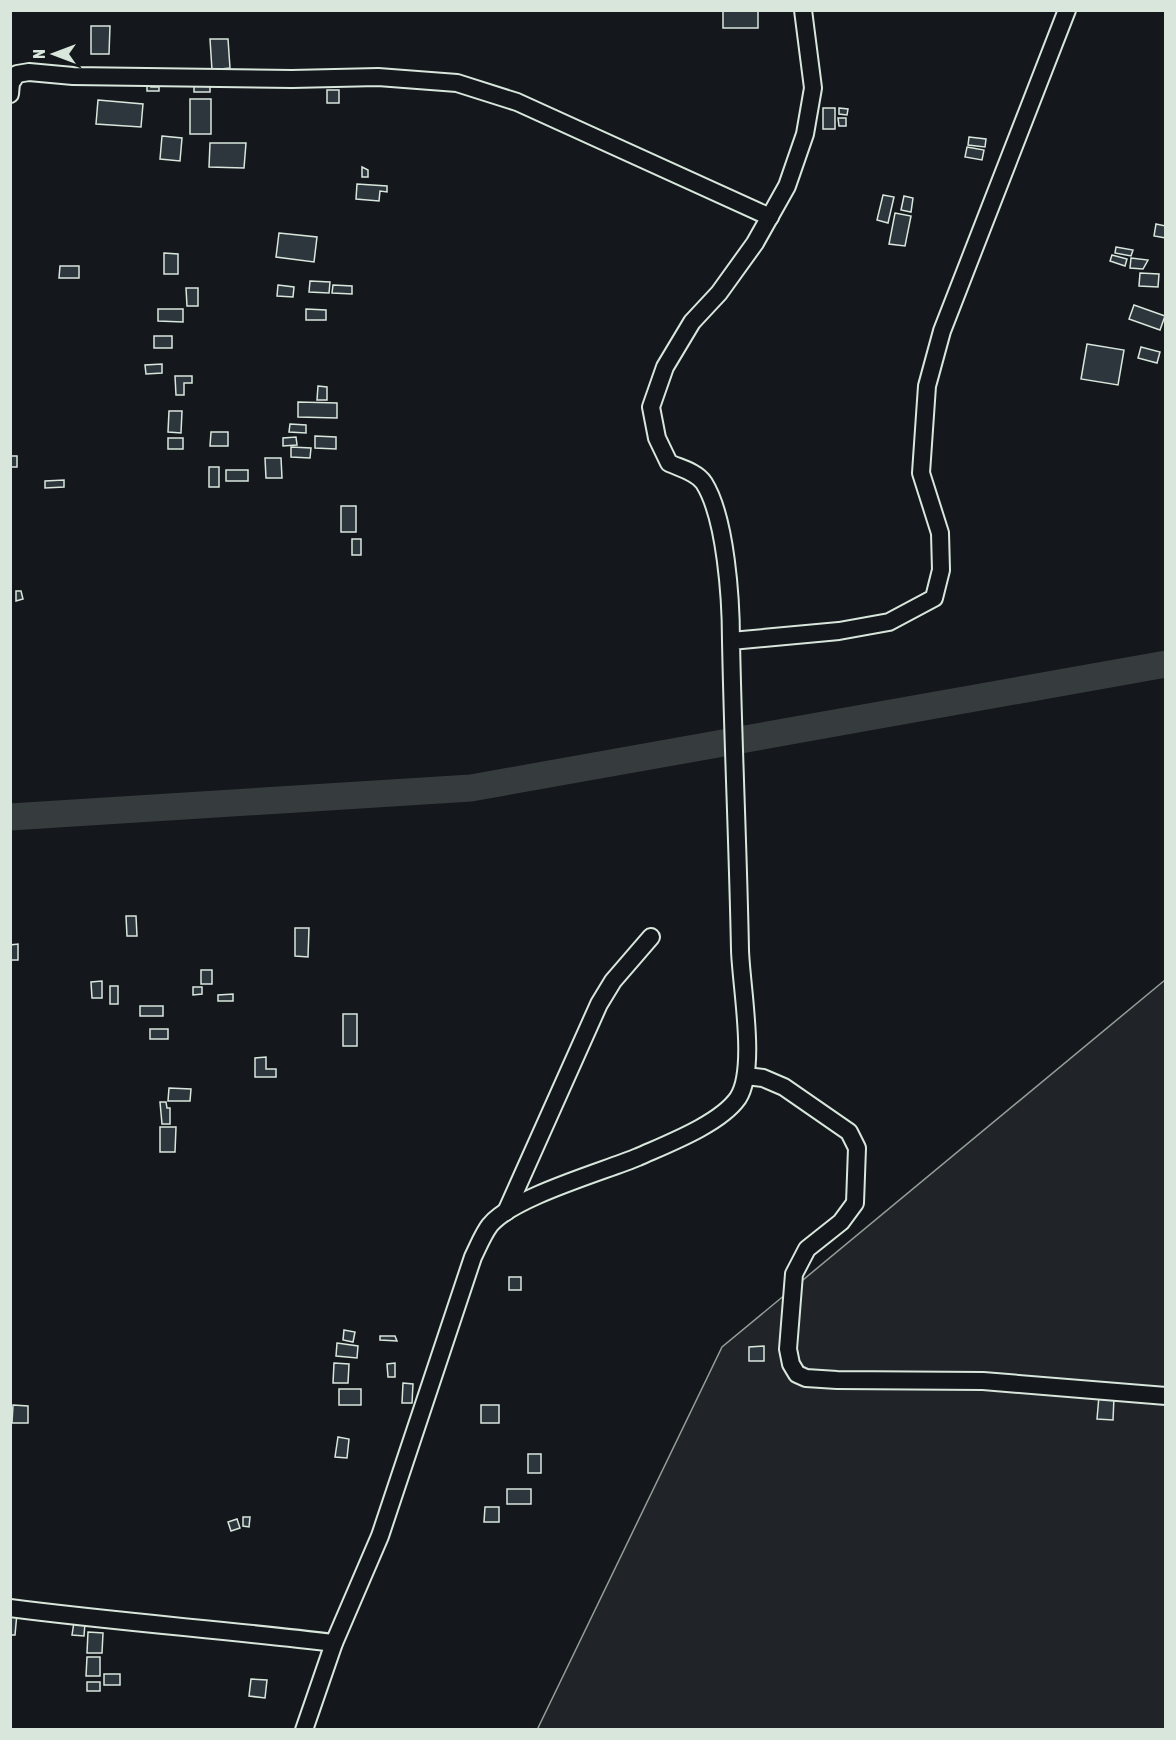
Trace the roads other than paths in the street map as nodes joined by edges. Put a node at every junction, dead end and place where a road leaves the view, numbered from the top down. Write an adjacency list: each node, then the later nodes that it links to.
1 (803, 10): 4 (street)
2 (1066, 10): 5 (street)
3 (10, 94): 4 (street)
4 (770, 217): 5 (street)
5 (731, 642): 7 (street)
6 (651, 937): 8 (street)
7 (746, 1076): 8 (street); 9 (street)
8 (506, 1212): 11 (street)
9 (1166, 1396)
10 (10, 1608): 11 (street)
11 (334, 1643): 12 (street)
12 (304, 1730)

